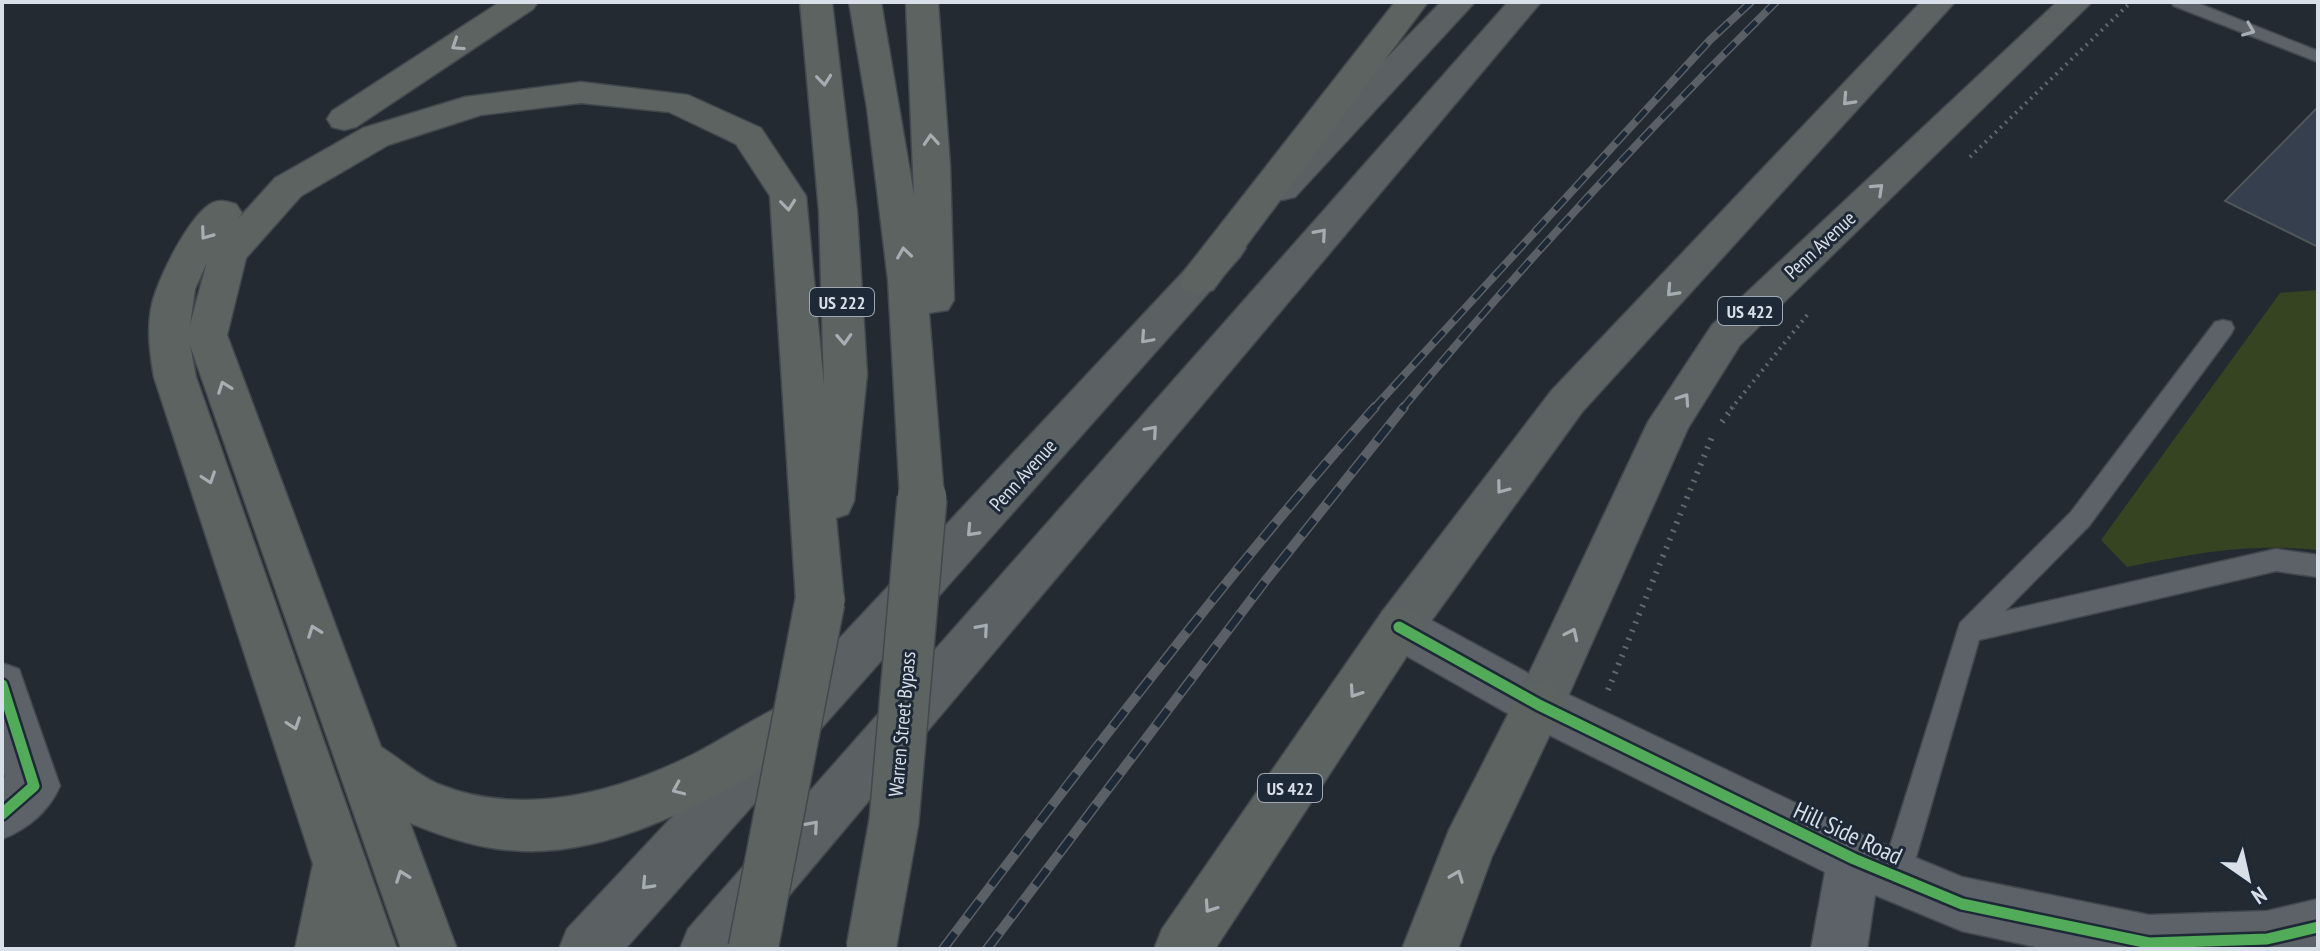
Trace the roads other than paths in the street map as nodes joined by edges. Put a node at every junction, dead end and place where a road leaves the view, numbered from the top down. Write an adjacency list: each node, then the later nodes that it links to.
1 (522, 2): 26 (highway, one-way to 26)
2 (816, 2): 18 (highway, US 222, one-way to 18)
3 (865, 2): 16 (highway, one-way to 3)
4 (922, 2): 16 (highway, one-way to 4)
5 (1412, 2): 14 (highway)
6 (1459, 2): 14 (main road, Penn Avenue)
7 (1525, 2): 33 (main road, one-way to 7)
8 (1939, 2): 12 (highway, US 422)
9 (1964, 2): 12 (highway)
10 (2076, 2): 22 (highway, Penn Avenue / US 422, one-way to 10)
11 (2180, 2): 13 (lane, one-way to 13)
12 (1893, 51): 19 (highway, US 422, one-way to 19)
13 (2318, 57)
14 (1199, 280): 23 (main road, Penn Avenue, one-way to 23)
15 (2223, 328): 20 (lane)
16 (922, 498): 35 (highway, Warren Street Bypass, bridge)
17 (2318, 566): 20 (lane)
18 (820, 601): 24 (highway, one-way to 18); 34 (highway, US 222, bridge)
19 (1399, 627): 22 (street, Hill Side Road); 36 (highway, US 422, one-way to 36)
20 (1969, 631): 27 (lane)
21 (2, 685): 25 (street)
22 (1539, 705): 27 (street, Hill Side Road); 37 (highway, US 422, one-way to 22)
23 (795, 723): 24 (highway, one-way to 24); 32 (main road, Penn Avenue, one-way to 32)
24 (362, 763): 31 (highway, one-way to 24)
25 (18, 800)
26 (341, 862): 29 (highway); 30 (highway)
27 (1875, 868): 28 (street, Hill Side Road); 38 (street)
28 (2318, 927)
29 (323, 949)
30 (369, 949)
31 (429, 949)
32 (587, 949)
33 (708, 949)
34 (753, 949)
35 (871, 949)
36 (1182, 949)
37 (1430, 949)
38 (1839, 949)

